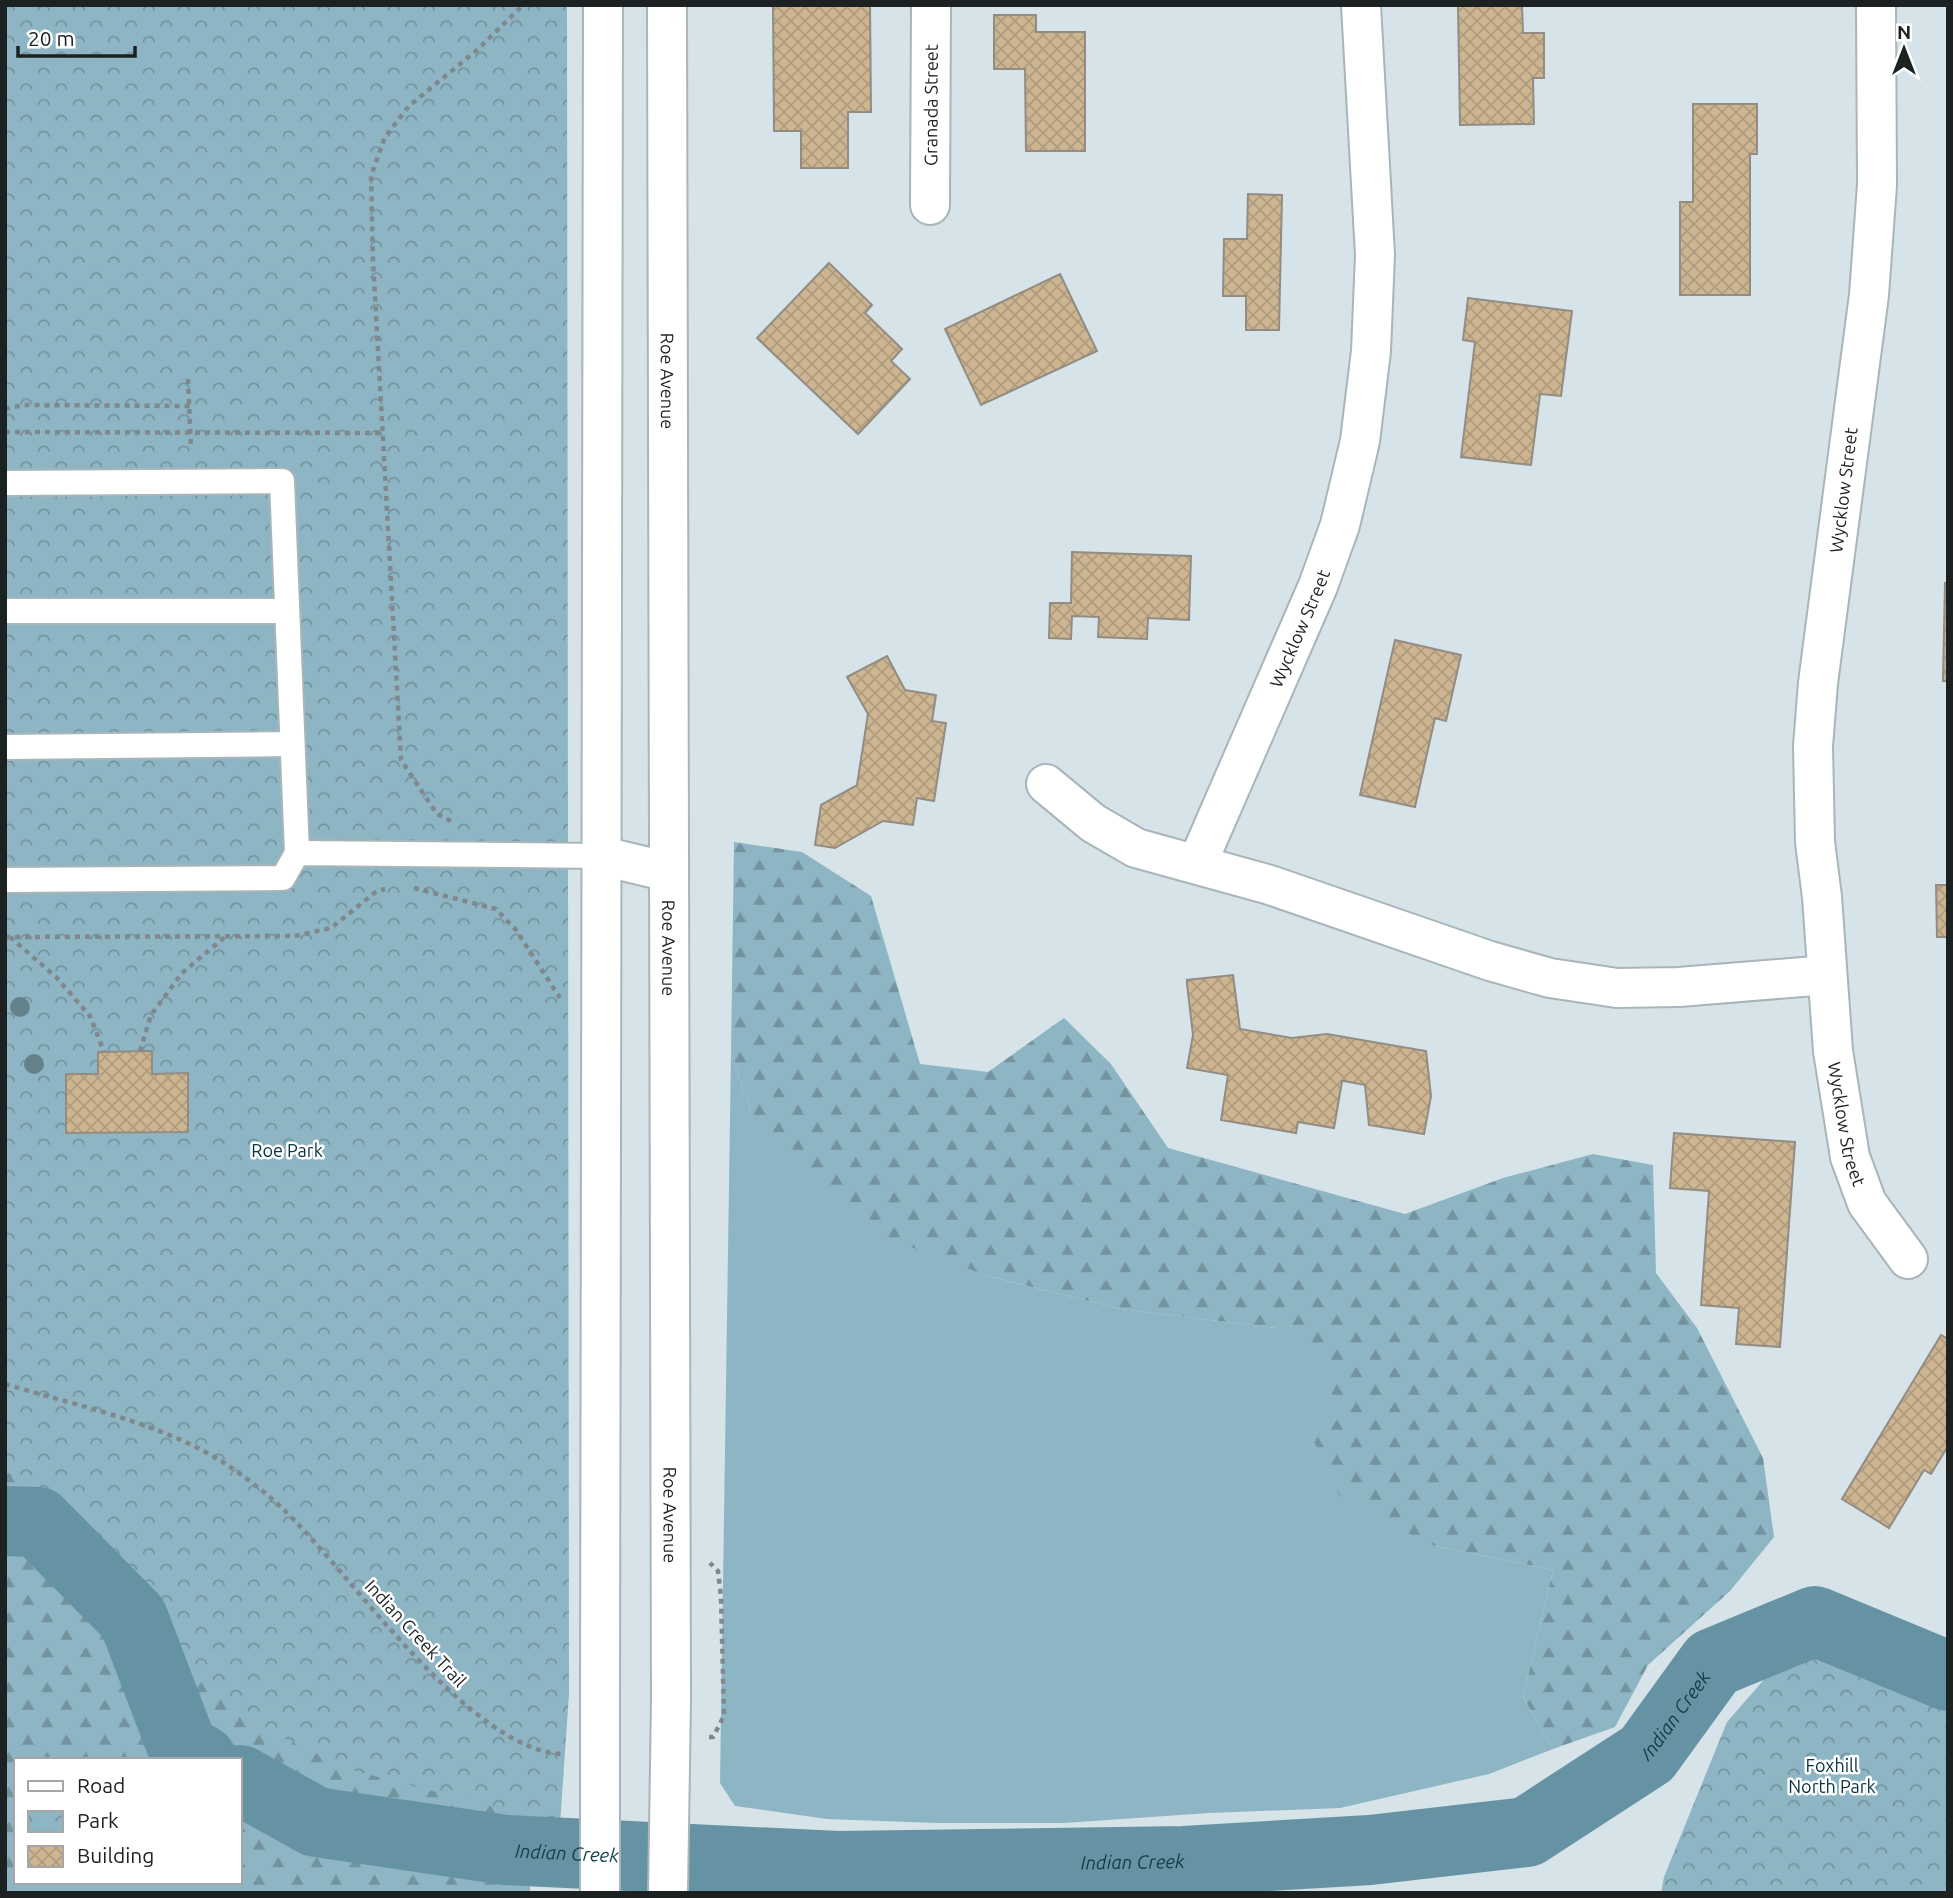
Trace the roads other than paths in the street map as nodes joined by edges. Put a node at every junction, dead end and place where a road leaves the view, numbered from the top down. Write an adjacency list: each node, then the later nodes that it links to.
1 (603, 5): 14 (main road)
2 (667, 5): 16 (main road, Roe Avenue)
3 (931, 5): 6 (main road, Granada Street)
4 (1361, 5): 15 (main road, Wycklow Street)
5 (1877, 5): 18 (main road, Wycklow Street)
6 (930, 205)
7 (5, 483): 9 (lane)
8 (5, 611): 9 (lane)
9 (286, 611): 10 (lane)
10 (292, 744): 11 (lane); 13 (lane)
11 (5, 747)
12 (1046, 784): 15 (main road)
13 (297, 853): 14 (lane); 17 (lane)
14 (602, 856): 16 (main road); 20 (main road, bridge)
15 (1197, 864): 18 (main road)
16 (669, 872): 21 (main road, Roe Avenue, bridge)
17 (5, 880)
18 (1827, 975): 19 (main road, Wycklow Street)
19 (1908, 1258)
20 (600, 1893)
21 (668, 1893)

